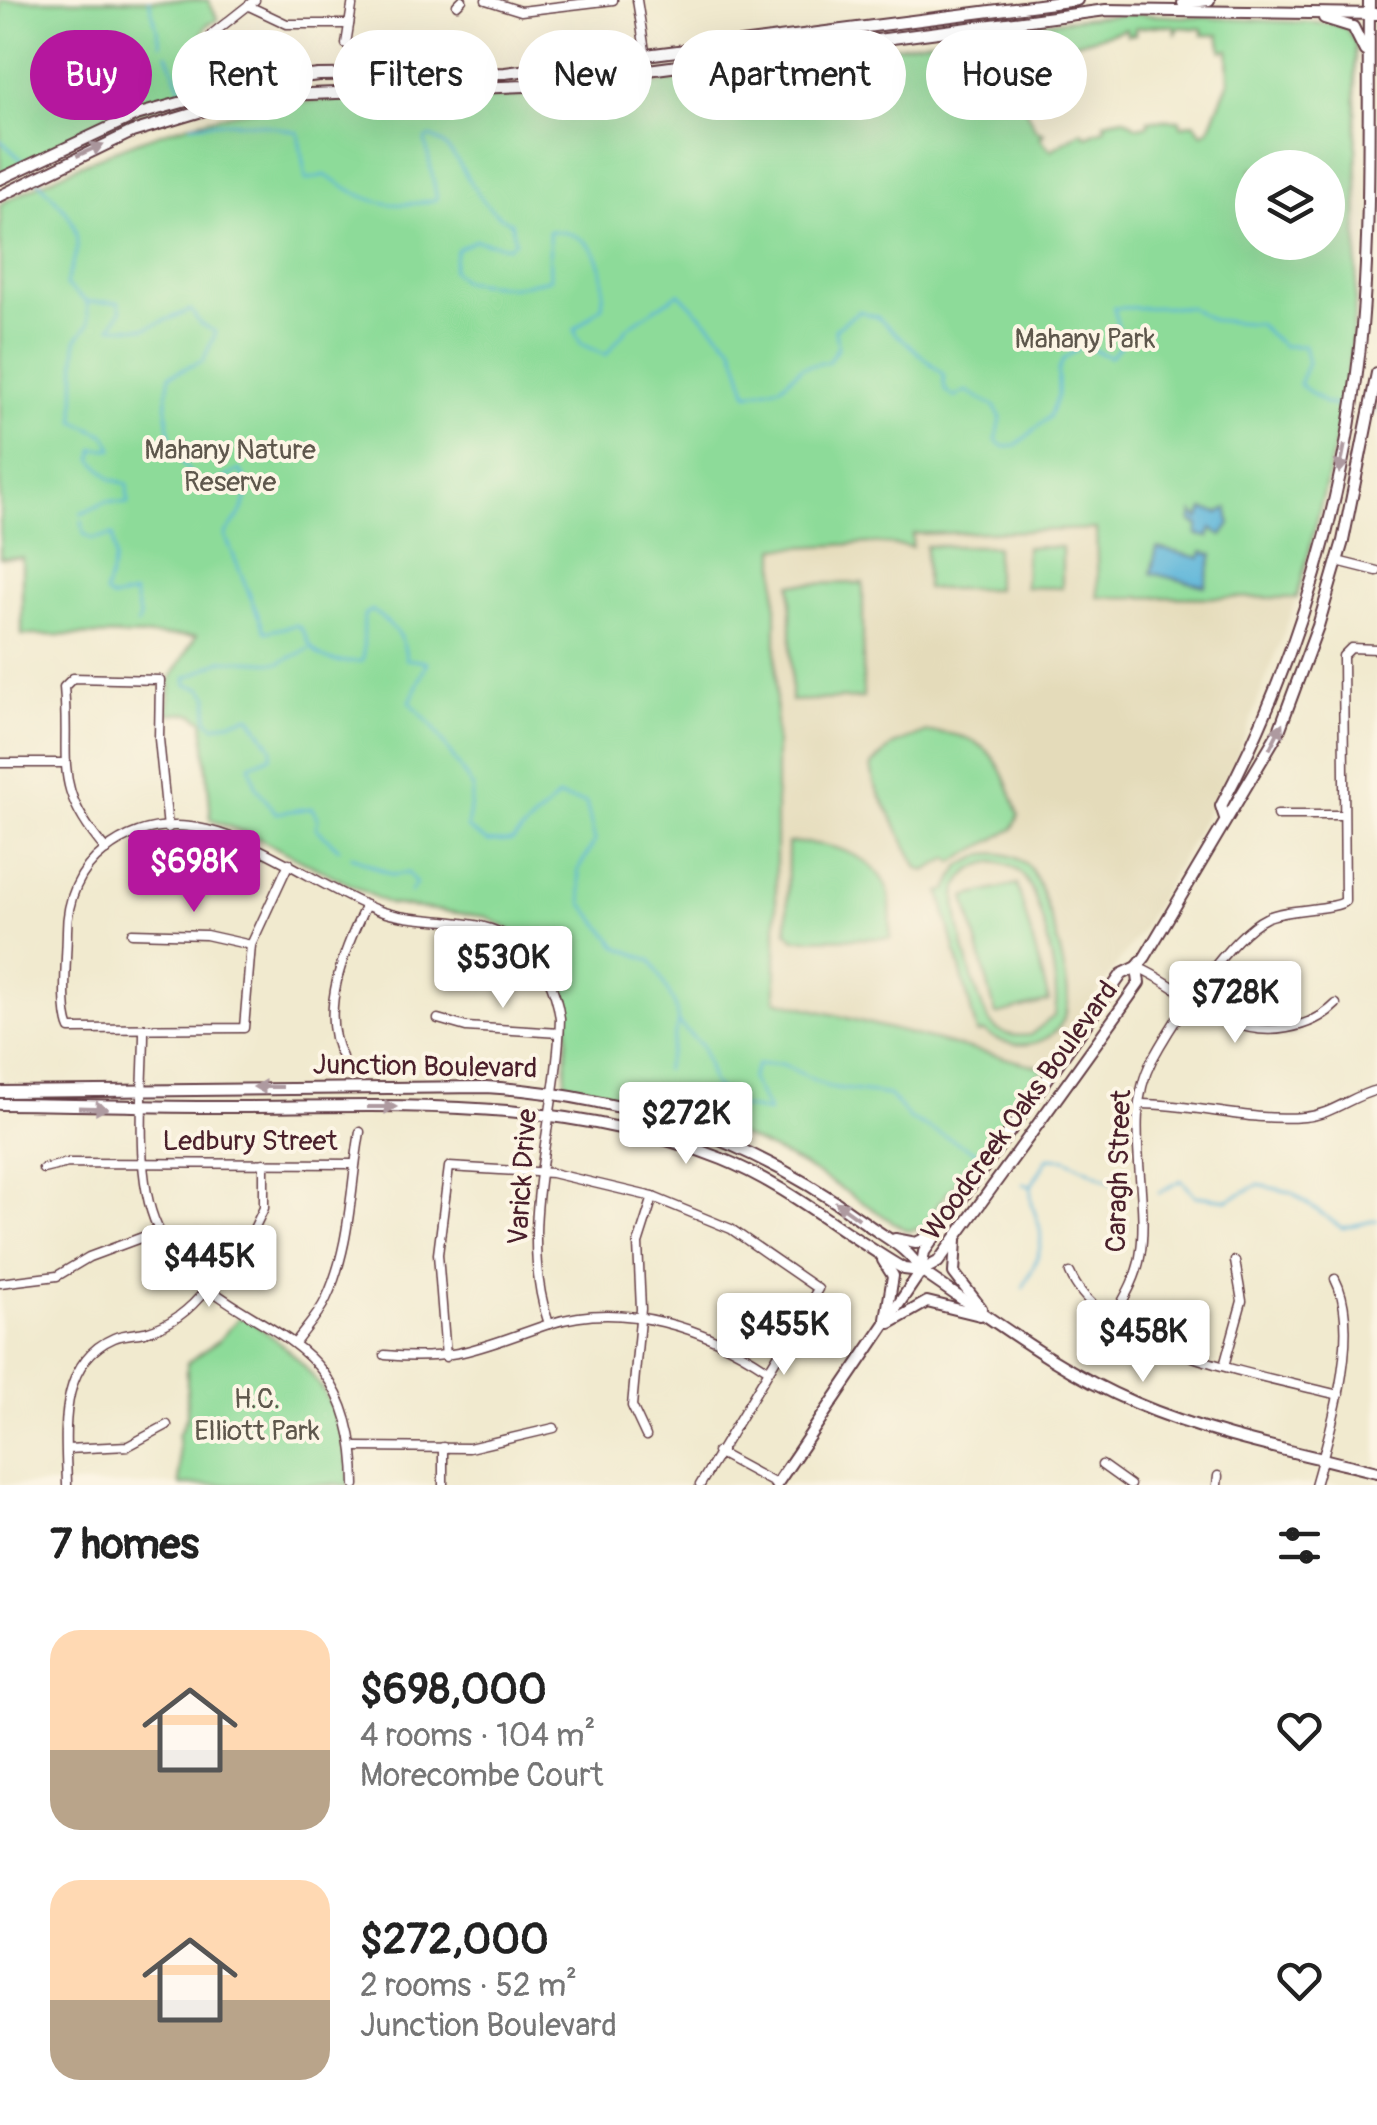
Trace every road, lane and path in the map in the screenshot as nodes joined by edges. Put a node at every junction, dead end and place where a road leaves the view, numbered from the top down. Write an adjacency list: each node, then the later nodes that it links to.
1 (353, 0): 13 (street)
2 (486, 0): 9 (street)
3 (613, 0): 9 (street)
4 (637, 0): 16 (street)
5 (1077, 0): 17 (main road)
6 (1209, 0): 10 (main road)
7 (1369, 0): 12 (main road, Woodcreek Oaks Boulevard)
8 (253, 4): 13 (street); 14 (street)
9 (548, 4)
10 (1142, 8): 11 (main road); 19 (main road)
11 (1303, 14): 12 (main road); 18 (main road)
12 (1373, 14): 18 (main road, Woodcreek Oaks Boulevard)
13 (350, 24): 15 (street)
14 (217, 30)
15 (349, 30)
16 (641, 30)
17 (652, 54)
18 (1368, 60): 29 (main road, Woodcreek Oaks Boulevard, one-way to 29)
19 (652, 69)
20 (518, 70): 21 (main road)
21 (313, 77)
22 (518, 87): 23 (main road)
23 (313, 94)
24 (172, 104): 26 (main road)
25 (174, 120): 27 (main road, one-way to 25)
26 (0, 179)
27 (0, 196)
28 (1377, 372): 30 (main road, Woodcreek Oaks Boulevard)
29 (1319, 556): 30 (main road); 37 (main road, Woodcreek Oaks Boulevard)
30 (1337, 561): 31 (street); 37 (main road, Woodcreek Oaks Boulevard, one-way to 30)
31 (1377, 571)
32 (1377, 649): 36 (street, Caragh Street)
33 (0, 763): 34 (street)
34 (64, 763): 38 (street); 39 (street)
35 (1277, 815): 36 (street)
36 (1344, 815): 45 (street, Caragh Street)
37 (1225, 818): 44 (main road, Woodcreek Oaks Boulevard)
38 (168, 828): 39 (street); 40 (street, Varick Drive)
39 (106, 850): 48 (street)
40 (288, 863): 41 (street, Varick Drive); 43 (street)
41 (366, 905): 49 (street, Varick Drive); 50 (street)
42 (132, 933): 43 (street)
43 (251, 945): 48 (street)
44 (1138, 967): 45 (street); 66 (main road, Woodcreek Oaks Boulevard); 68 (main road, Woodcreek Oaks Boulevard)
45 (1192, 1000): 46 (street); 56 (street, Caragh Street)
46 (1336, 1004)
47 (438, 1019): 49 (street)
48 (144, 1031): 51 (street)
49 (560, 1033): 54 (street, Varick Drive)
50 (342, 1057)
51 (144, 1088): 53 (main road, Junction Boulevard); 54 (main road, Junction Boulevard, one-way to 51); 57 (street)
52 (1377, 1090): 56 (street)
53 (0, 1092)
54 (552, 1092): 58 (street, Varick Drive); 69 (main road, Junction Boulevard, one-way to 54)
55 (0, 1104): 57 (main road, Junction Boulevard, one-way to 57)
56 (1141, 1104): 80 (street, Caragh Street)
57 (145, 1108): 58 (main road, Junction Boulevard, one-way to 58); 60 (street)
58 (550, 1112): 64 (street, Varick Drive); 71 (main road, Junction Boulevard)
59 (360, 1132): 62 (street)
60 (145, 1164): 61 (street, Ledbury Street); 63 (street, Ledbury Street); 67 (street)
61 (264, 1164): 62 (street, Ledbury Street); 70 (street)
62 (354, 1164): 83 (street)
63 (43, 1169)
64 (542, 1171): 65 (street); 81 (street, Varick Drive); 85 (street)
65 (653, 1198): 79 (street); 87 (street)
66 (943, 1226): 69 (main road); 73 (main road, Woodcreek Oaks Boulevard)
67 (159, 1231): 76 (street); 77 (street)
68 (957, 1236): 73 (main road, Woodcreek Oaks Boulevard); 78 (main road)
69 (887, 1237): 73 (main road, Junction Boulevard)
70 (249, 1238)
71 (880, 1255): 73 (main road, Junction Boulevard); 82 (main road)
72 (1235, 1261): 86 (street)
73 (921, 1271): 78 (main road, Junction Boulevard); 82 (main road, Woodcreek Oaks Boulevard)
74 (1070, 1273): 80 (street)
75 (1335, 1280): 88 (street)
76 (0, 1282)
77 (208, 1288): 83 (street); 94 (street)
78 (988, 1317): 82 (main road); 96 (main road, Junction Boulevard)
79 (641, 1320): 81 (street); 87 (street); 91 (street)
80 (1112, 1320): 86 (street)
81 (549, 1324): 85 (street)
82 (884, 1326): 103 (main road, Woodcreek Oaks Boulevard)
83 (295, 1343): 92 (street)
84 (385, 1355): 85 (street)
85 (446, 1357)
86 (1224, 1366): 88 (street)
87 (768, 1370): 95 (street)
88 (1339, 1395): 96 (street)
89 (167, 1426): 94 (street)
90 (554, 1428): 93 (street)
91 (646, 1436)
92 (354, 1447): 93 (street); 100 (street)
93 (443, 1448): 101 (street)
94 (67, 1449): 99 (street)
95 (717, 1452): 102 (street); 103 (street)
96 (1323, 1458): 98 (main road, Junction Boulevard); 105 (street)
97 (1102, 1464): 104 (street)
98 (1377, 1472)
99 (67, 1485)
100 (354, 1485)
101 (443, 1485)
102 (700, 1485)
103 (776, 1485)
104 (1130, 1485)
105 (1315, 1485)

